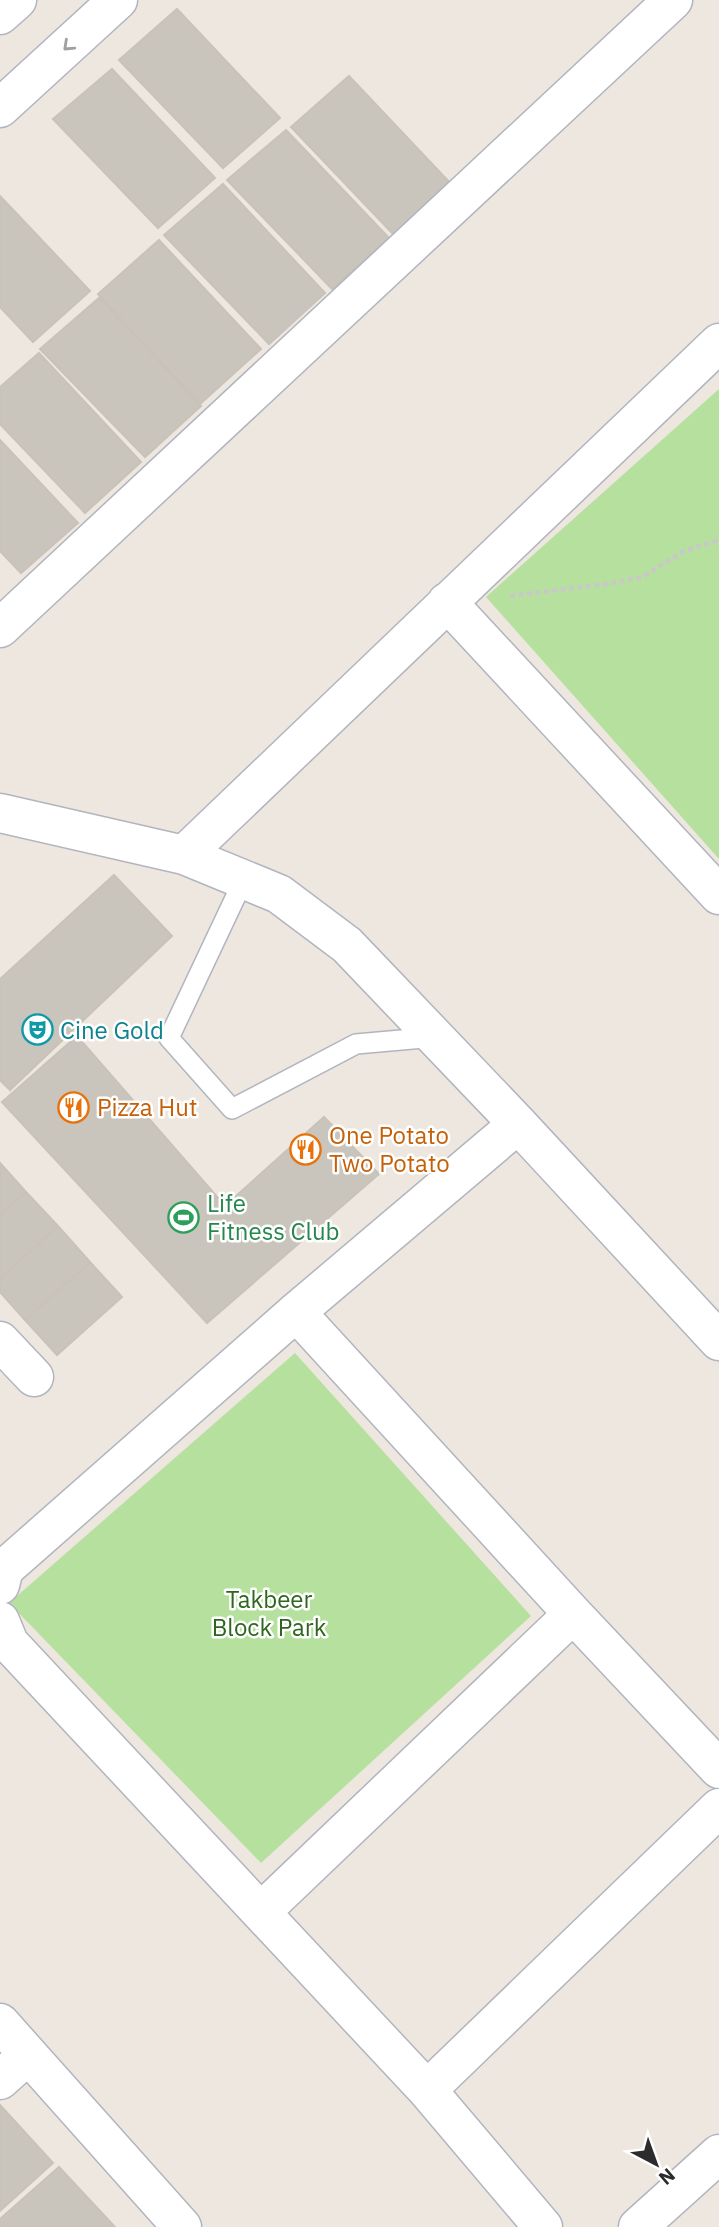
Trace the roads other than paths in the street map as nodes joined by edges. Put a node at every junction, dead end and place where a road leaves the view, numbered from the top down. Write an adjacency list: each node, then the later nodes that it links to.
1 (17, 0): 4 (street)
2 (118, 0): 5 (street, one-way to 5)
3 (673, 0): 8 (street)
4 (0, 15)
5 (0, 108)
6 (719, 343): 7 (street)
7 (447, 602): 10 (street); 12 (street)
8 (0, 628)
9 (0, 813): 10 (street)
10 (184, 855): 11 (street)
11 (244, 879): 13 (street); 13 (lane)
12 (719, 895)
13 (435, 1037): 14 (street)
14 (518, 1124): 15 (street); 17 (street)
15 (296, 1312): 19 (street); 20 (street)
16 (0, 1341): 18 (street)
17 (719, 1341)
18 (34, 1377)
19 (0, 1585)
20 (573, 1614): 22 (street); 24 (street)
21 (0, 1621): 24 (street)
22 (719, 1769)
23 (719, 1808): 28 (street)
24 (261, 1912): 28 (street)
25 (0, 2023): 26 (street)
26 (29, 2055): 27 (street); 30 (street)
27 (0, 2080)
28 (427, 2090): 31 (street)
29 (719, 2154): 32 (street)
30 (182, 2227)
31 (543, 2227)
32 (638, 2227)

